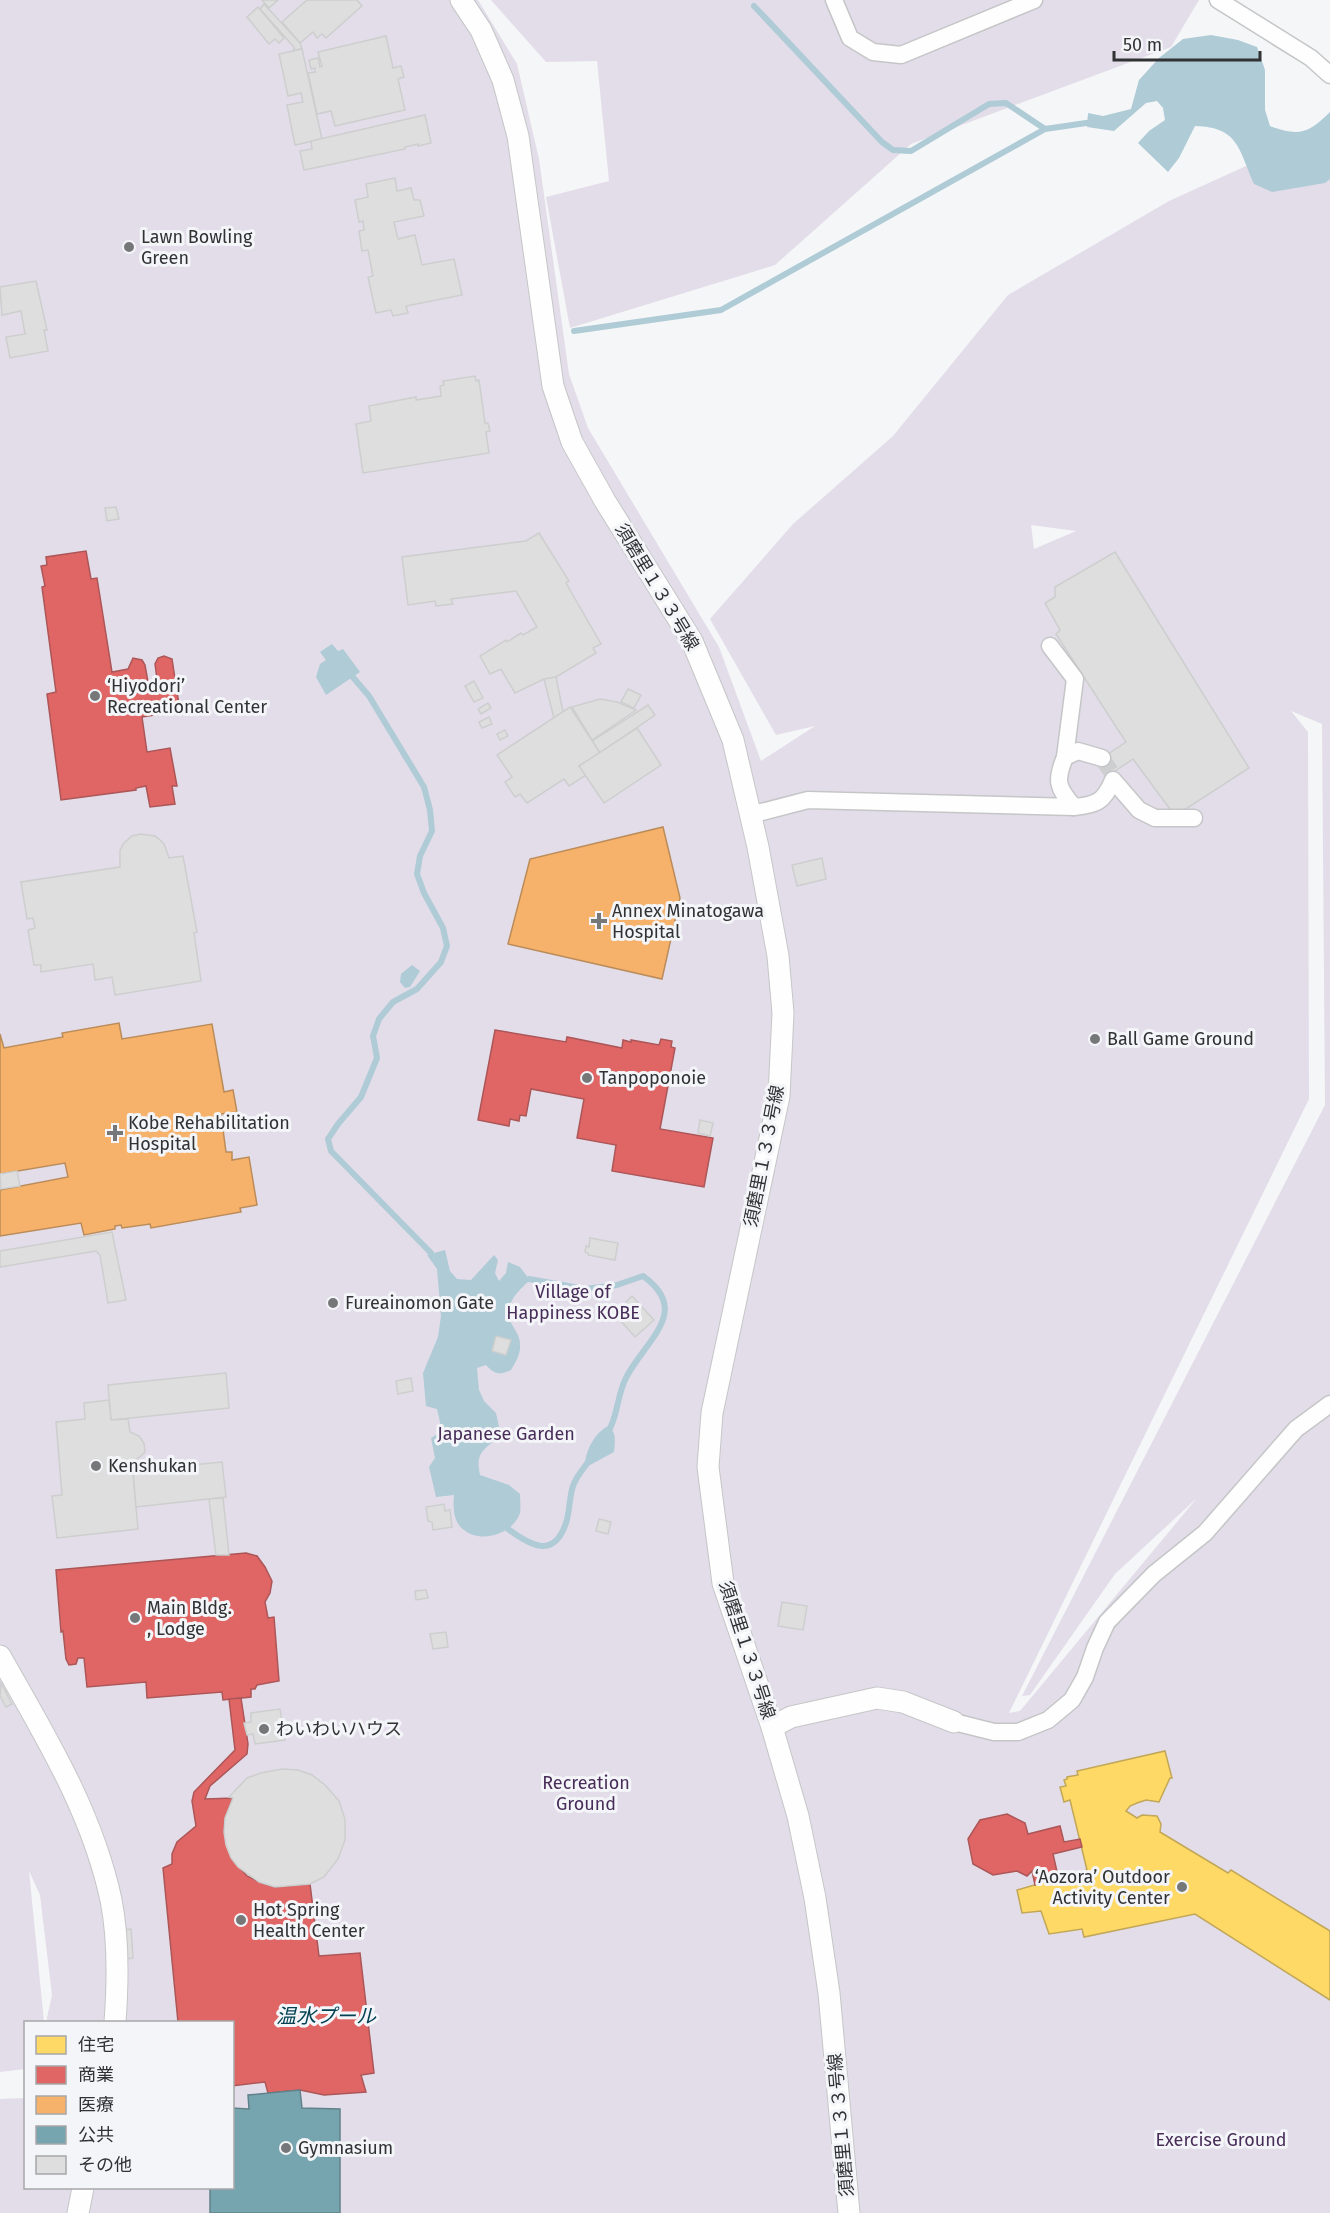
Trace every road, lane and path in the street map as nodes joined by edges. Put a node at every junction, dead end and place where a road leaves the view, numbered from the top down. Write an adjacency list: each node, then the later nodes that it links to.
1 (461, 0): 10 (street, 須磨里１３３号線)
2 (834, 0): 3 (street)
3 (1034, 0)
4 (1218, 0): 5 (street)
5 (1330, 75)
6 (1050, 646): 7 (street)
7 (1065, 757): 8 (street); 9 (street)
8 (1102, 758)
9 (1074, 807): 10 (street); 11 (street)
10 (750, 814): 15 (street, 須磨里１３３号線)
11 (1194, 818)
12 (1330, 1404): 14 (street)
13 (0, 1656): 16 (street)
14 (954, 1722): 15 (street)
15 (772, 1727): 19 (street, 須磨里１３３号線)
16 (114, 2021)
17 (83, 2189): 18 (street)
18 (78, 2213)
19 (849, 2213)

